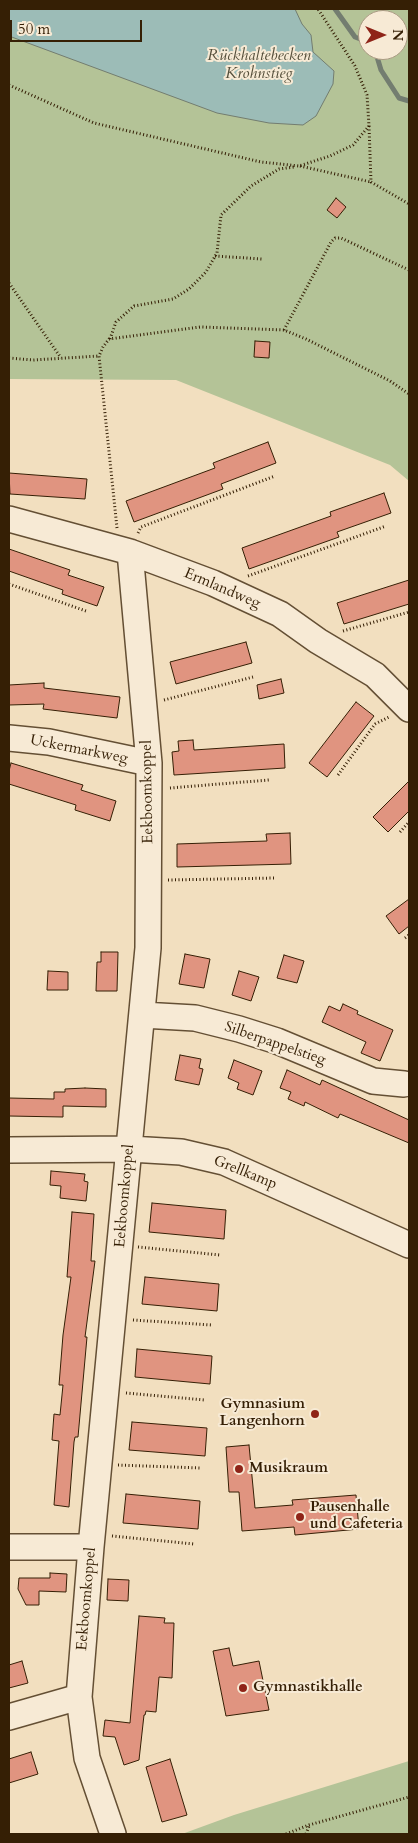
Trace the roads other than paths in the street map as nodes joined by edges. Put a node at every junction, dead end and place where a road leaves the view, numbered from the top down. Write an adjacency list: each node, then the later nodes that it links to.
1 (9, 519): 2 (street, Ermlandweg)
2 (130, 552): 3 (street, Ermlandweg); 5 (street, Eekboomkoppel)
3 (408, 708)
4 (9, 738): 5 (street, Uckermarkweg)
5 (149, 763): 6 (street, Eekboomkoppel)
6 (142, 1015): 7 (street, Silberpappelstieg); 8 (street, Eekboomkoppel)
7 (404, 1084)
8 (130, 1149): 9 (street, Grellkamp); 10 (street, Grellkamp); 11 (street, Eekboomkoppel)
9 (9, 1150)
10 (409, 1245)
11 (91, 1541): 12 (street); 13 (street, Eekboomkoppel)
12 (9, 1548)
13 (79, 1697): 14 (street); 15 (street, Eekboomkoppel)
14 (9, 1717)
15 (113, 1834)

